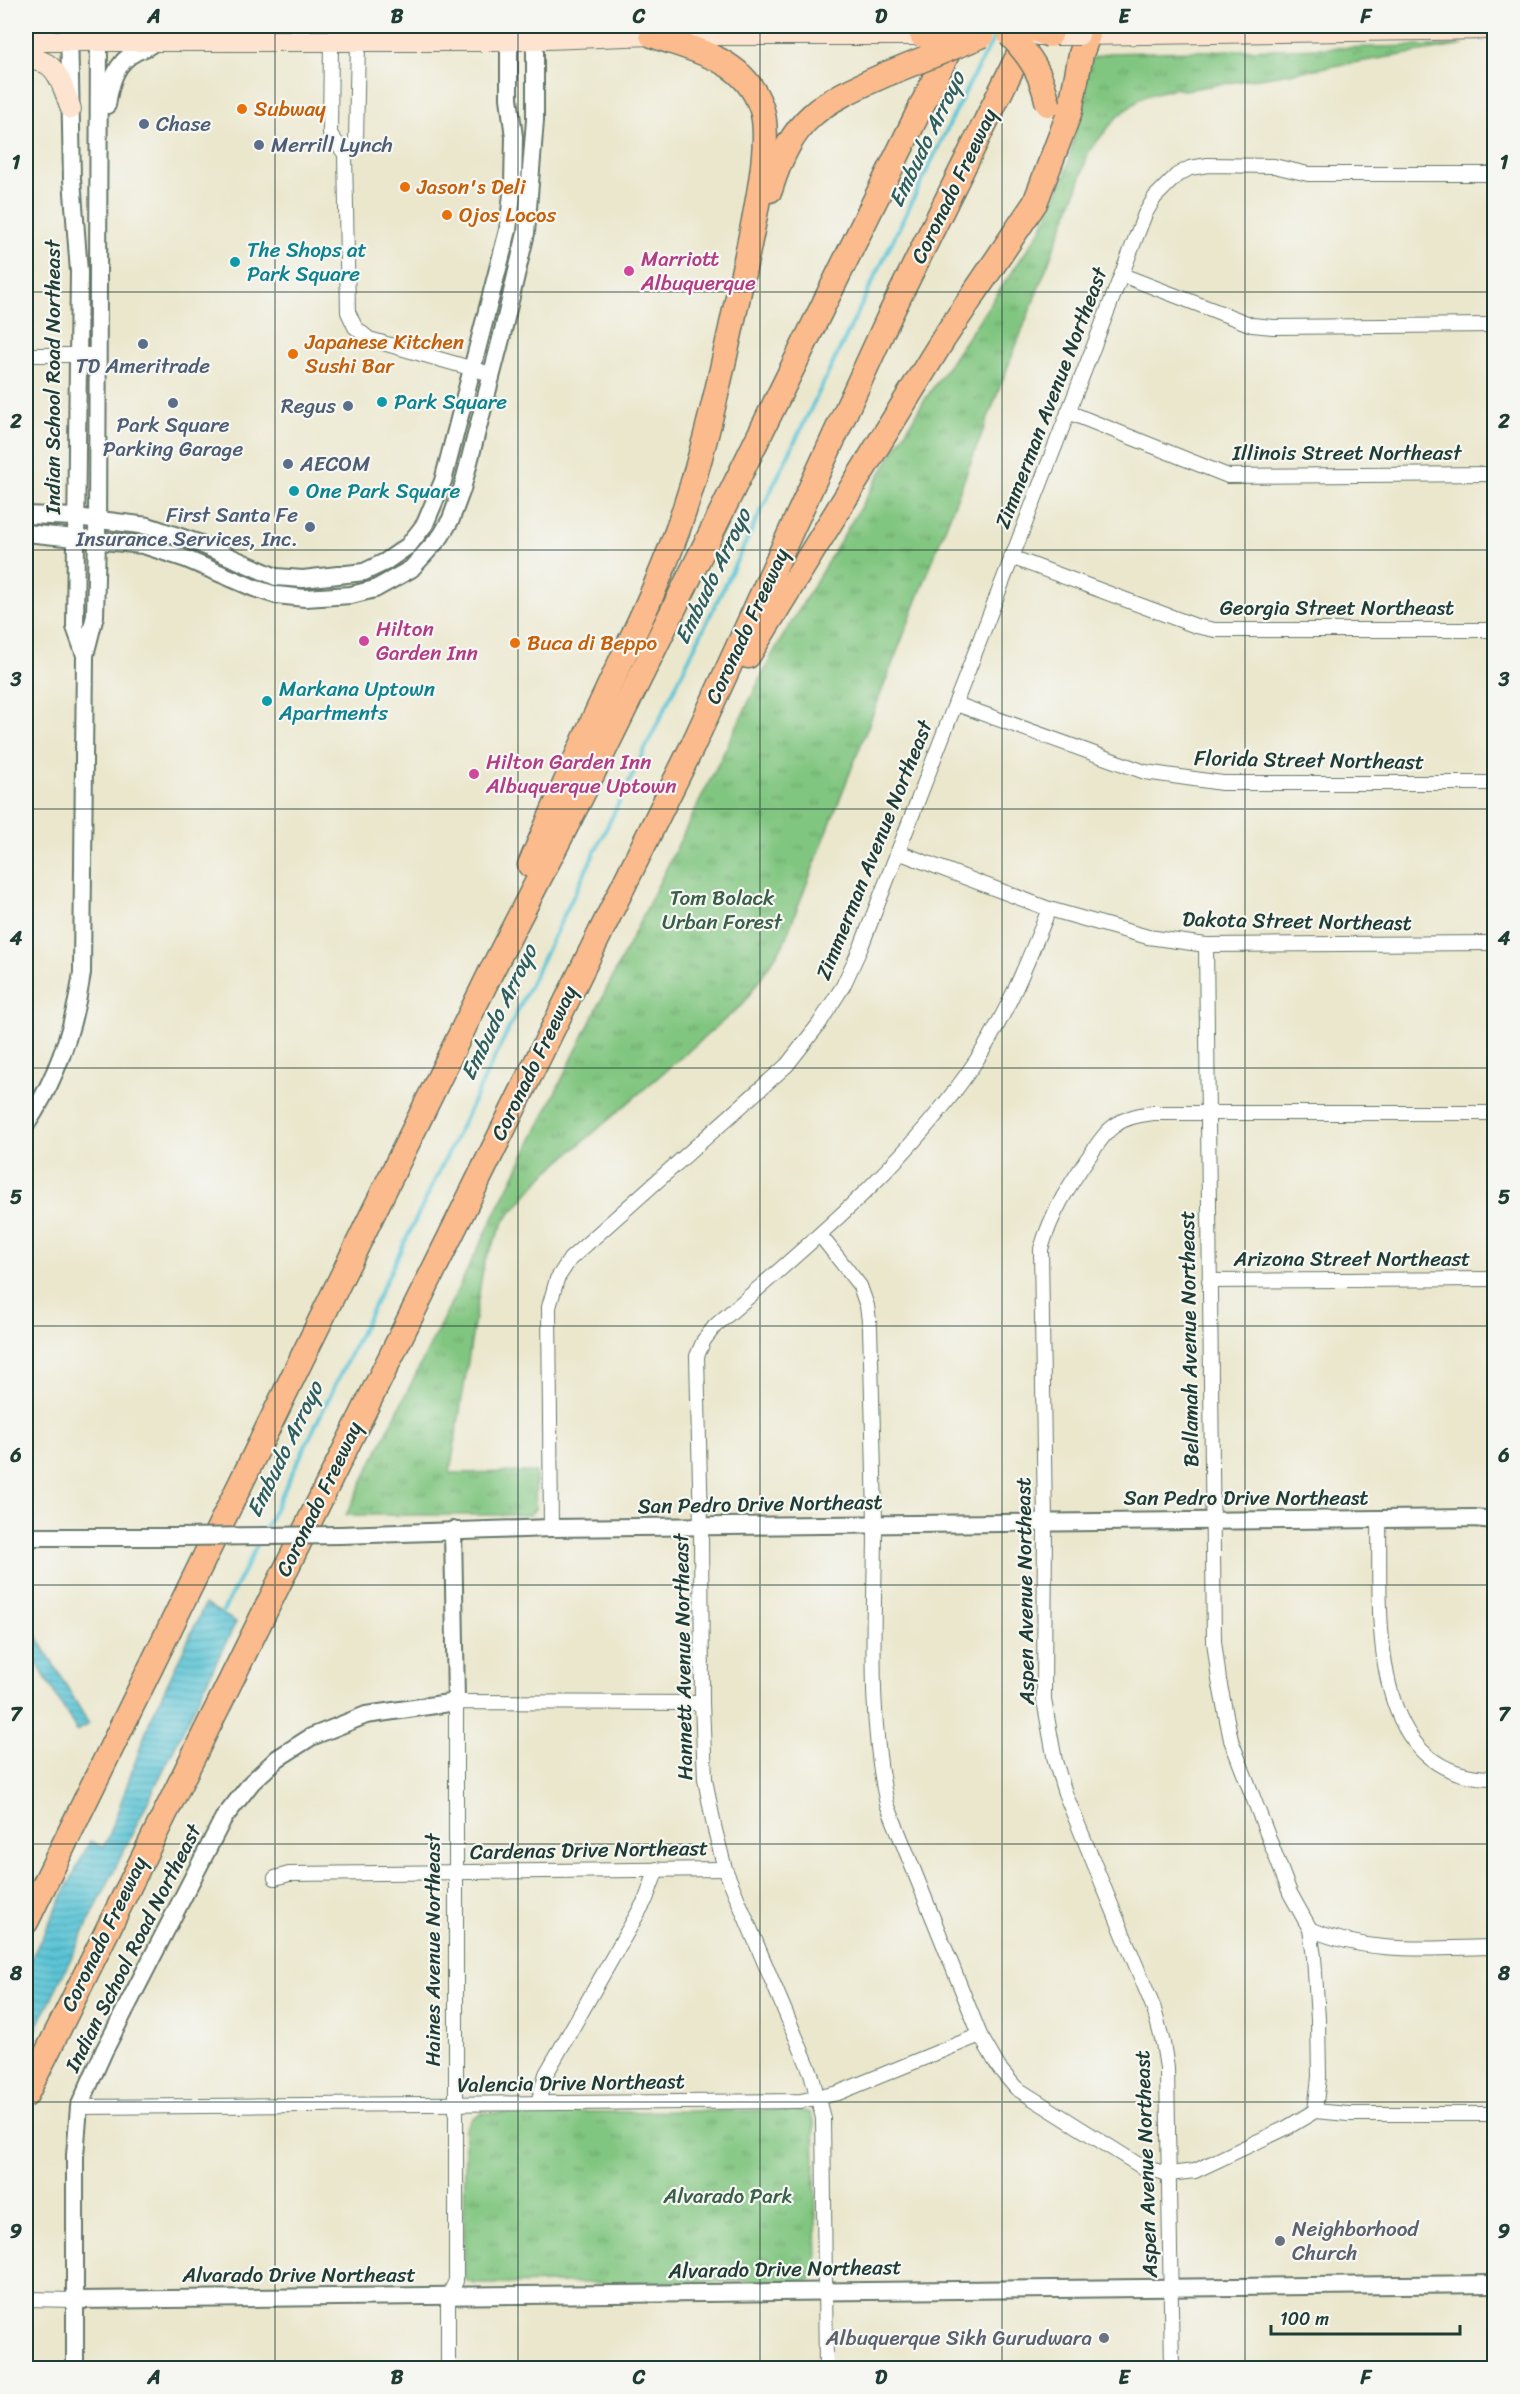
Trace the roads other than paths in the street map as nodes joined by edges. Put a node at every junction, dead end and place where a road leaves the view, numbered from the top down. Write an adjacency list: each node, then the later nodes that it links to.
1 (951, 26): 10 (highway, bridge); 17 (highway)
2 (999, 28): 4 (highway, bridge); 10 (main road, bridge); 17 (highway); 20 (highway, bridge); 23 (highway, bridge)
3 (1494, 29): 11 (main road)
4 (1041, 30): 11 (main road, bridge); 43 (highway, Coronado Freeway)
5 (69, 33): 6 (main road); 14 (main road); 18 (street, Indian School Road Northeast)
6 (100, 33): 12 (main road); 21 (street, Indian School Road Northeast)
7 (510, 33): 8 (main road); 15 (main road); 29 (street)
8 (535, 33): 9 (main road); 30 (street)
9 (652, 35): 10 (main road); 23 (highway)
10 (915, 35)
11 (1083, 35): 20 (highway)
12 (156, 40): 13 (main road); 21 (street)
13 (331, 40): 15 (main road); 19 (street)
14 (26, 41)
15 (357, 41): 19 (street)
16 (26, 58): 18 (main road)
17 (932, 85): 49 (highway)
18 (70, 109): 27 (street, Indian School Road Northeast)
19 (345, 154): 29 (street)
20 (1051, 162): 43 (highway)
21 (99, 174): 28 (street, Indian School Road Northeast)
22 (1494, 174): 24 (street, Zimmerman Avenue Northeast)
23 (750, 237): 49 (highway)
24 (1122, 275): 25 (street); 31 (street, Zimmerman Avenue Northeast)
25 (1494, 325)
26 (26, 355): 27 (street)
27 (78, 355): 28 (street); 34 (street, Indian School Road Northeast)
28 (98, 355): 35 (street, Indian School Road Northeast)
29 (472, 369): 30 (street); 35 (street)
30 (491, 374): 38 (street)
31 (1068, 412): 32 (street, Illinois Street Northeast); 39 (street, Zimmerman Avenue Northeast)
32 (1494, 474)
33 (26, 515): 34 (street)
34 (76, 517): 35 (street); 37 (street, Indian School Road Northeast)
35 (97, 520): 38 (street, Indian School Road Northeast)
36 (26, 533): 37 (street)
37 (76, 538): 38 (street); 41 (street, Indian School Road Northeast)
38 (97, 539): 41 (street, Indian School Road Northeast)
39 (1011, 557): 40 (street, Georgia Street Northeast); 42 (street, Zimmerman Avenue Northeast)
40 (1494, 630)
41 (85, 655): 52 (street, Indian School Road Northeast)
42 (956, 704): 44 (street, Florida Street Northeast); 45 (street, Zimmerman Avenue Northeast)
43 (693, 745): 76 (highway, Coronado Freeway)
44 (1494, 783)
45 (898, 852): 46 (street, Dakota Street Northeast); 62 (street, Zimmerman Avenue Northeast)
46 (1049, 909): 48 (street, Dakota Street Northeast); 53 (street, Hannett Avenue Northeast)
47 (1494, 944): 48 (street, Dakota Street Northeast)
48 (1206, 945): 51 (street, Bellamah Avenue Northeast)
49 (491, 972): 72 (highway)
50 (1494, 1113): 51 (street, Aspen Avenue Northeast)
51 (1208, 1114): 55 (street, Bellamah Avenue Northeast); 59 (street, Aspen Avenue Northeast)
52 (26, 1125)
53 (820, 1234): 60 (street); 61 (street, Hannett Avenue Northeast)
54 (1494, 1279): 55 (street, Arizona Street Northeast)
55 (1209, 1281): 58 (street, Bellamah Avenue Northeast)
56 (1379, 1520): 57 (street, San Pedro Drive Northeast); 58 (street, San Pedro Drive Northeast); 67 (street)
57 (1494, 1520)
58 (1213, 1521): 59 (street, San Pedro Drive Northeast); 73 (street, Bellamah Avenue Northeast)
59 (1045, 1522): 60 (street, San Pedro Drive Northeast); 83 (street, Aspen Avenue Northeast)
60 (875, 1525): 61 (street, San Pedro Drive Northeast); 75 (street)
61 (701, 1527): 62 (street, San Pedro Drive Northeast); 66 (street, Hannett Avenue Northeast)
62 (551, 1528): 63 (street, San Pedro Drive Northeast)
63 (453, 1530): 64 (street, San Pedro Drive Northeast, bridge); 65 (street, Haines Avenue Northeast)
64 (26, 1537)
65 (456, 1702): 66 (street); 70 (street, Haines Avenue Northeast); 80 (street, Indian School Road Northeast)
66 (702, 1703): 69 (street, Hannett Avenue Northeast)
67 (1494, 1778)
68 (657, 1869): 69 (street, Cardenas Drive Northeast); 70 (street, Cardenas Drive Northeast); 78 (street)
69 (725, 1869): 77 (street, Hannett Avenue Northeast)
70 (457, 1872): 71 (street, Cardenas Drive Northeast); 79 (street, Haines Avenue Northeast)
71 (274, 1878)
72 (26, 1922)
73 (1310, 1929): 74 (street); 81 (street, Bellamah Avenue Northeast)
74 (1494, 1947)
75 (980, 2035): 77 (street, Valencia Drive Northeast); 83 (street)
76 (26, 2095)
77 (818, 2098): 78 (street, Valencia Drive Northeast); 86 (street, Hannett Avenue Northeast)
78 (538, 2103): 79 (street, Valencia Drive Northeast)
79 (455, 2105): 80 (street, Valencia Drive Northeast); 87 (street, Haines Avenue Northeast)
80 (79, 2107): 89 (street, Indian School Road Northeast)
81 (1316, 2111): 82 (street); 83 (street)
82 (1494, 2114)
83 (1169, 2174): 85 (street, Aspen Avenue Northeast)
84 (1494, 2284): 85 (street, Alvarado Drive Northeast)
85 (1172, 2288): 86 (street, Alvarado Drive Northeast); 93 (street, Aspen Avenue Northeast)
86 (825, 2290): 87 (street, Alvarado Drive Northeast); 92 (street, Hannett Avenue Northeast)
87 (448, 2297): 89 (street, Alvarado Drive Northeast); 91 (street, Haines Avenue Northeast)
88 (26, 2299): 89 (street)
89 (75, 2300): 90 (street, Indian School Road Northeast)
90 (75, 2368)
91 (448, 2368)
92 (826, 2368)
93 (1172, 2368)

